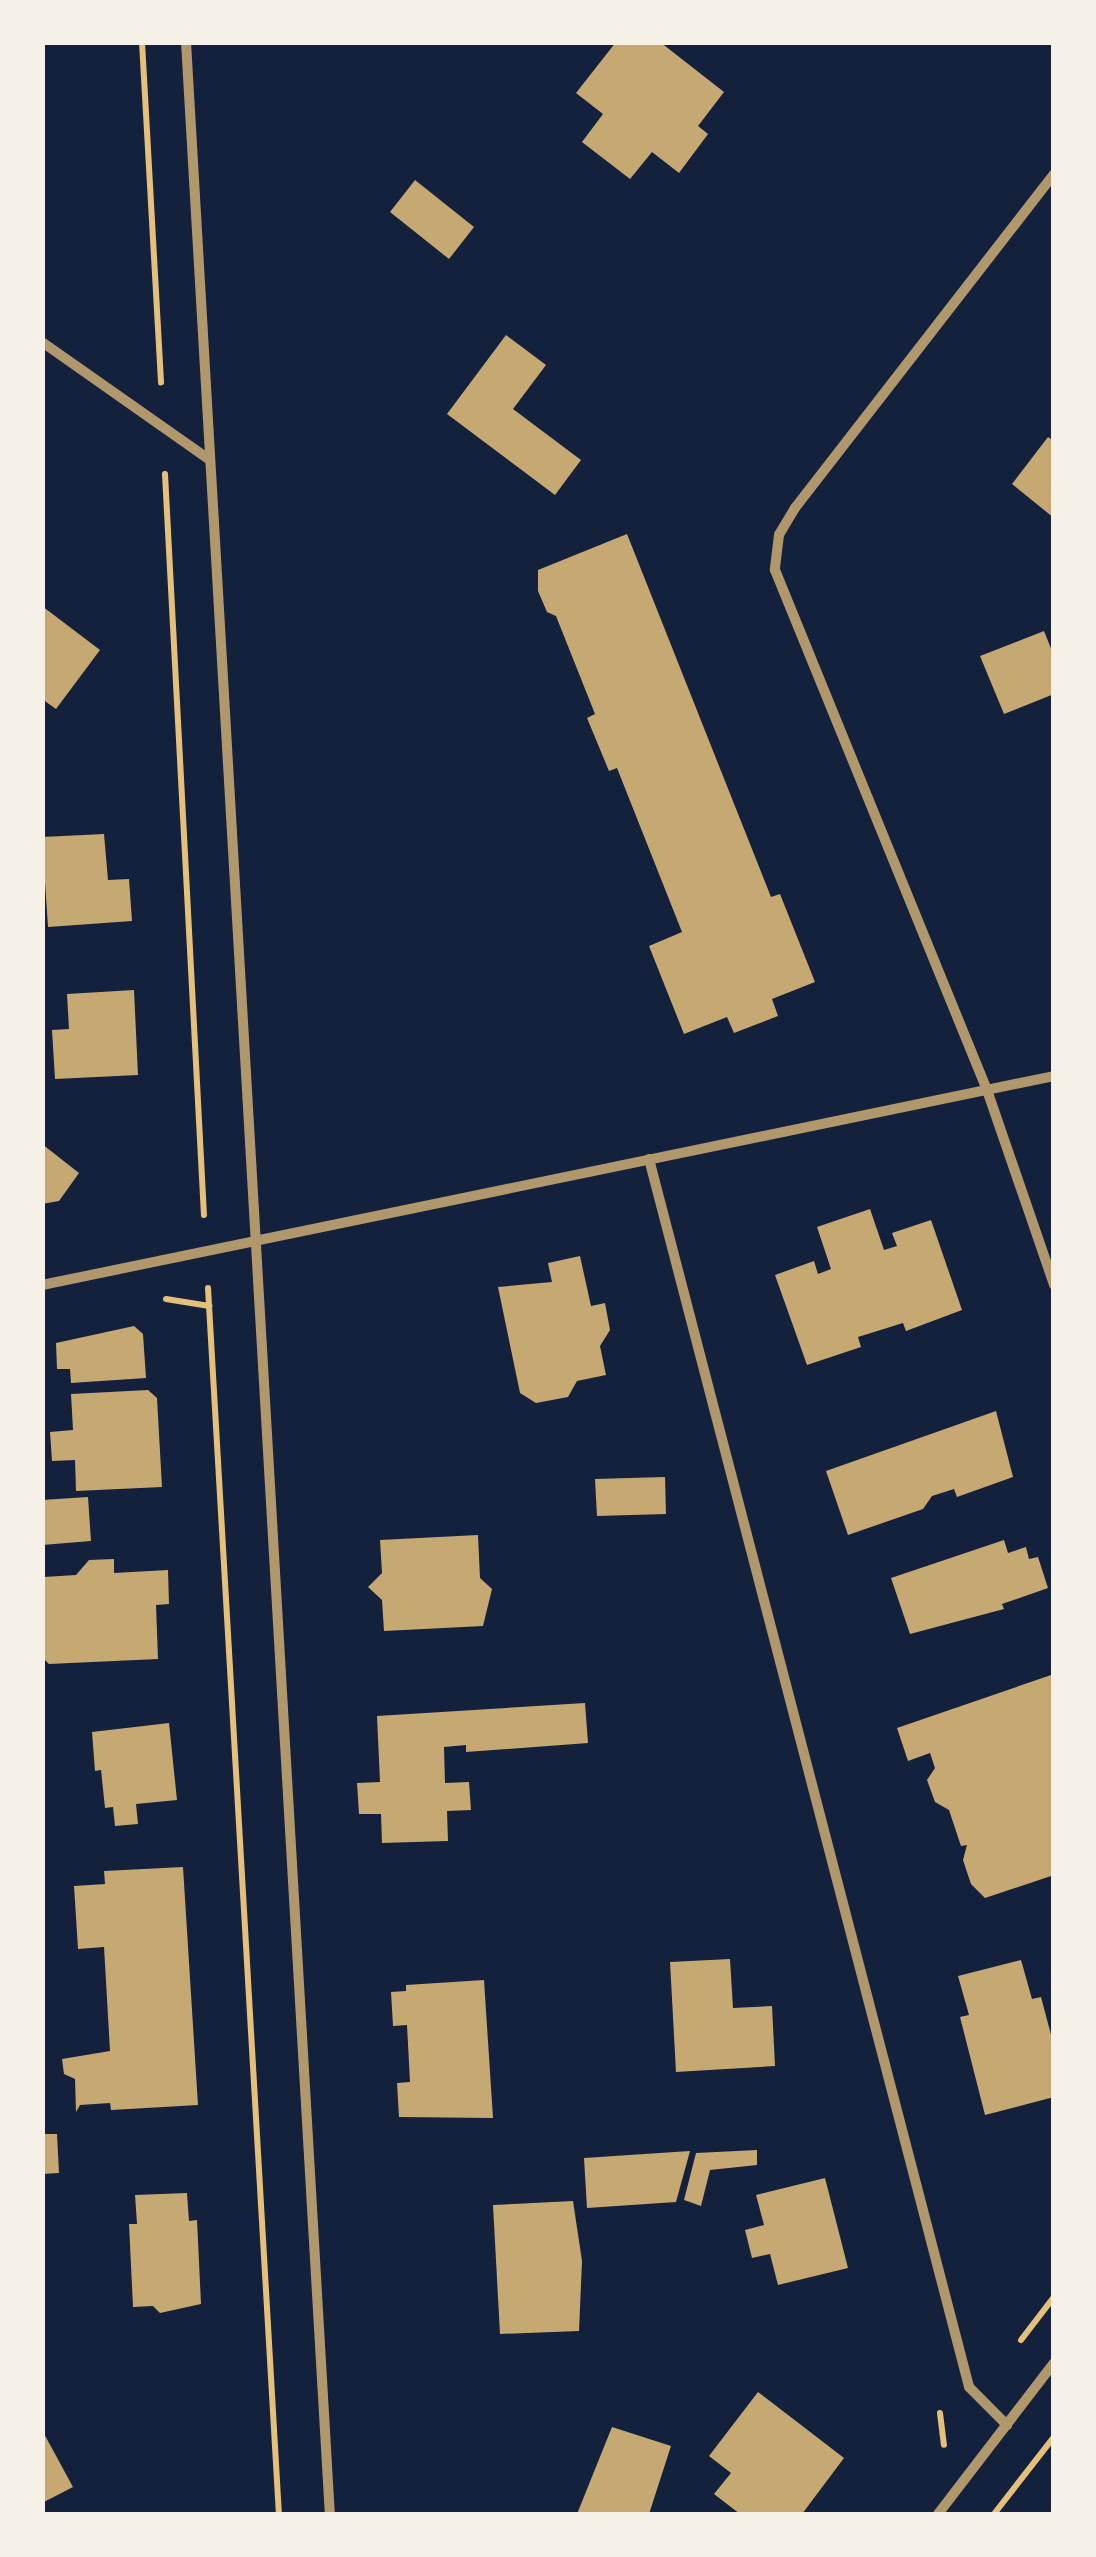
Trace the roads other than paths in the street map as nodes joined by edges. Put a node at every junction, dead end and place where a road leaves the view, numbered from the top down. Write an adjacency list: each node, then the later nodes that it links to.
1 (186, 42): 4 (street)
2 (1054, 174): 6 (street)
3 (42, 342): 4 (street)
4 (210, 460): 8 (street)
5 (1054, 1076): 6 (street)
6 (987, 1090): 7 (street); 10 (street)
7 (649, 1159): 8 (street); 12 (street)
8 (257, 1240): 9 (street); 13 (street)
9 (42, 1285)
10 (1054, 1285)
11 (1054, 2363): 12 (street)
12 (1007, 2425): 14 (street)
13 (330, 2514)
14 (938, 2514)

